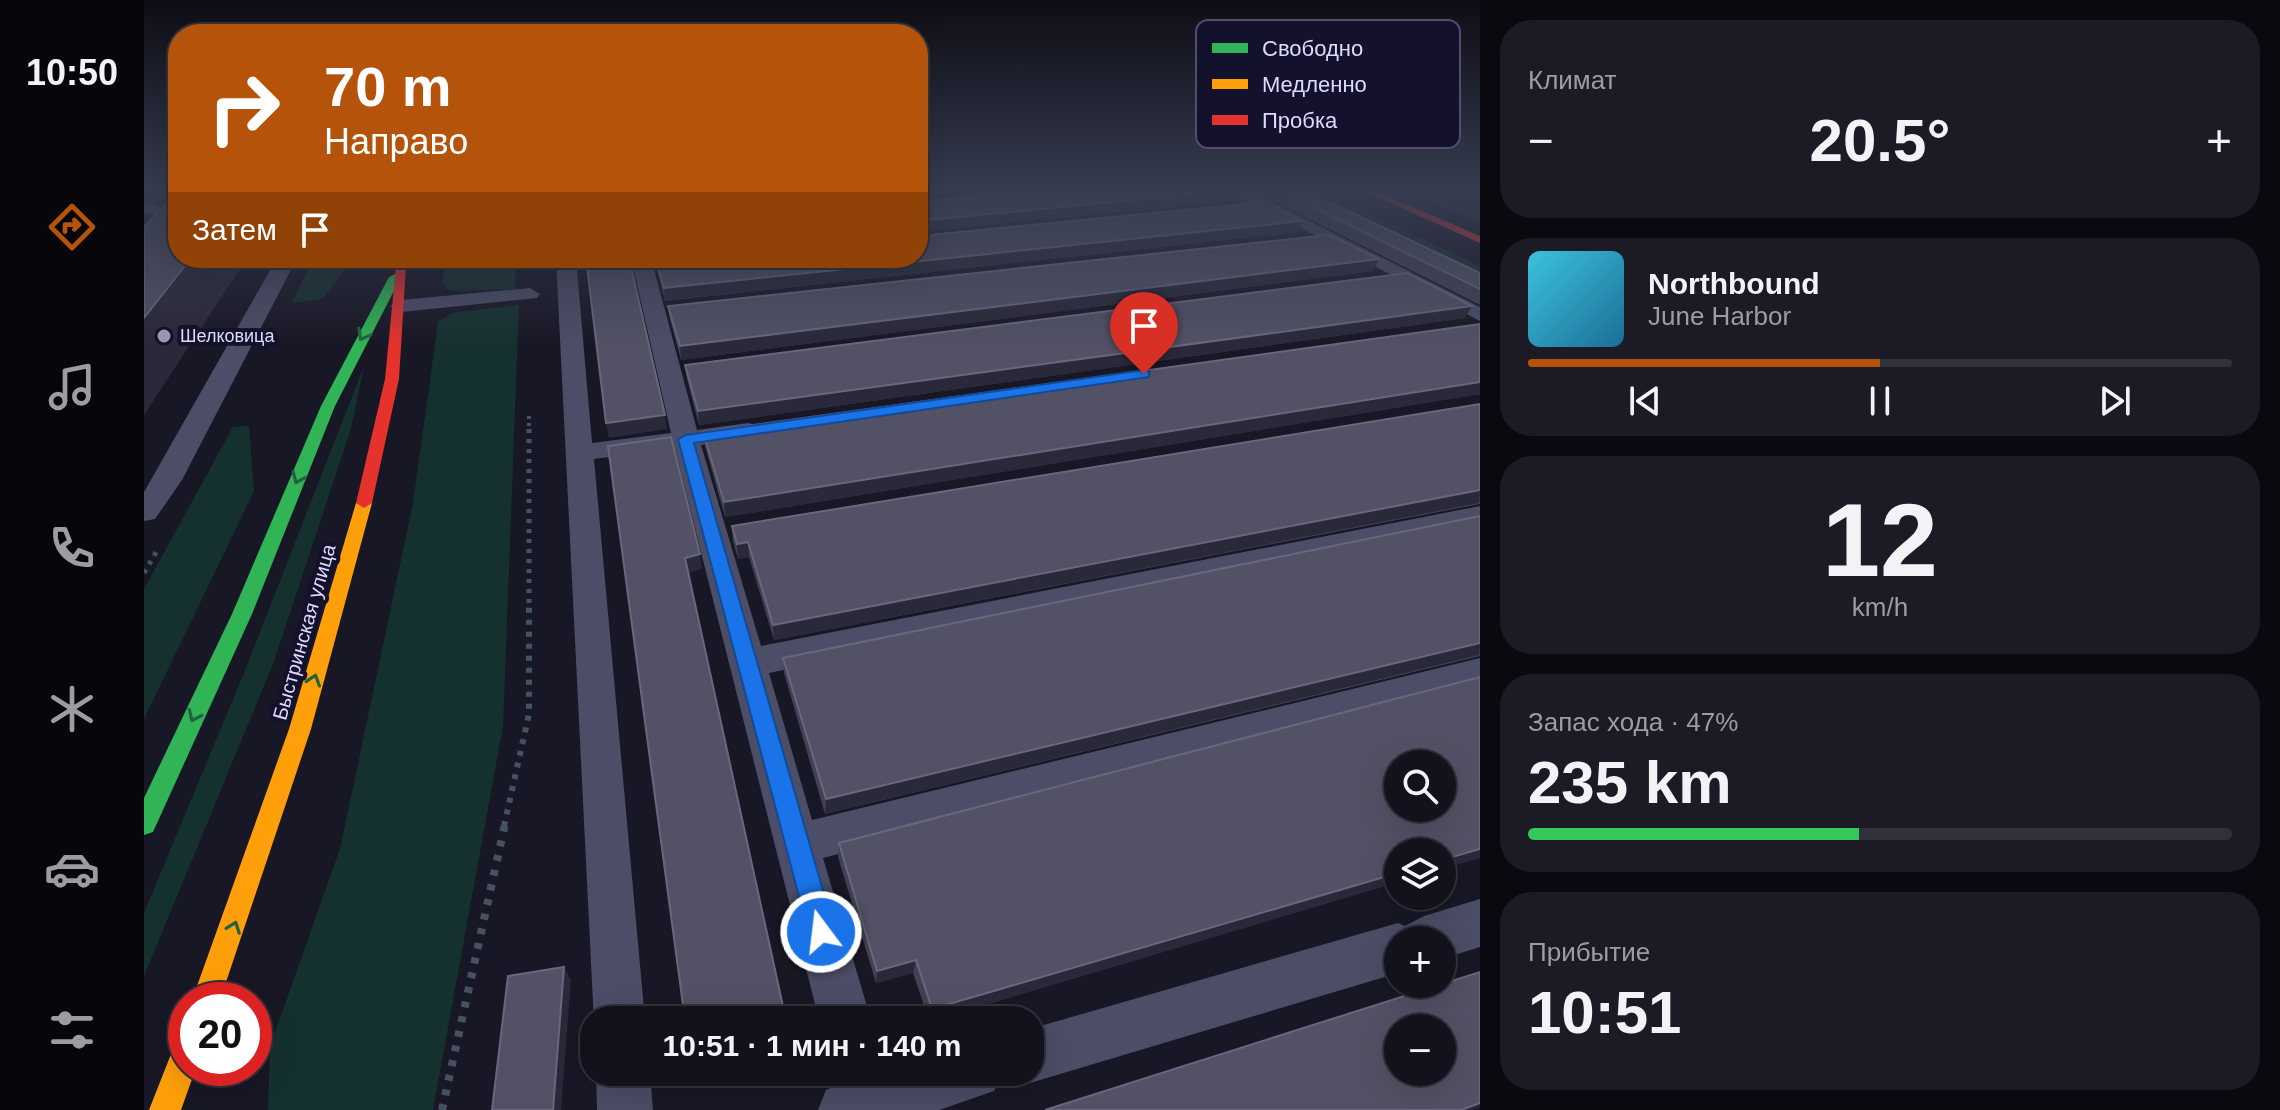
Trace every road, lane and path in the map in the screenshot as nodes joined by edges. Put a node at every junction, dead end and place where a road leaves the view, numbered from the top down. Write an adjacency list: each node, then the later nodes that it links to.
1 (1339, 243): 7 (lane)
2 (282, 268): 18 (lane)
3 (399, 268): 22 (main road, Быстринская улица, one-way to 22)
4 (402, 268): 10 (main road, Быстринская улица)
5 (567, 268): 17 (lane)
6 (649, 268): 16 (lane)
7 (1404, 276): 8 (lane); 11 (lane)
8 (1373, 280)
9 (530, 294): 10 (lane)
10 (401, 306): 27 (main road, Быстринская улица, one-way to 10)
11 (1480, 315)
12 (1480, 326): 13 (lane)
13 (1449, 331)
14 (529, 403): 36 (path)
15 (779, 426): 16 (lane)
16 (686, 439): 17 (lane); 20 (lane)
17 (580, 453): 28 (lane)
18 (144, 512)
19 (1480, 516): 20 (lane)
20 (747, 663): 23 (lane)
21 (1480, 672): 23 (lane)
22 (144, 824)
23 (797, 844): 29 (lane)
24 (1480, 923): 25 (lane)
25 (1456, 930)
26 (1384, 952): 30 (lane)
27 (213, 982)
28 (618, 1006)
29 (841, 1006)
30 (1044, 1052)
31 (174, 1086): 35 (main road)
32 (624, 1086): 37 (lane)
33 (903, 1086): 34 (lane)
34 (857, 1095)
35 (165, 1110)
36 (442, 1110)
37 (625, 1110)

